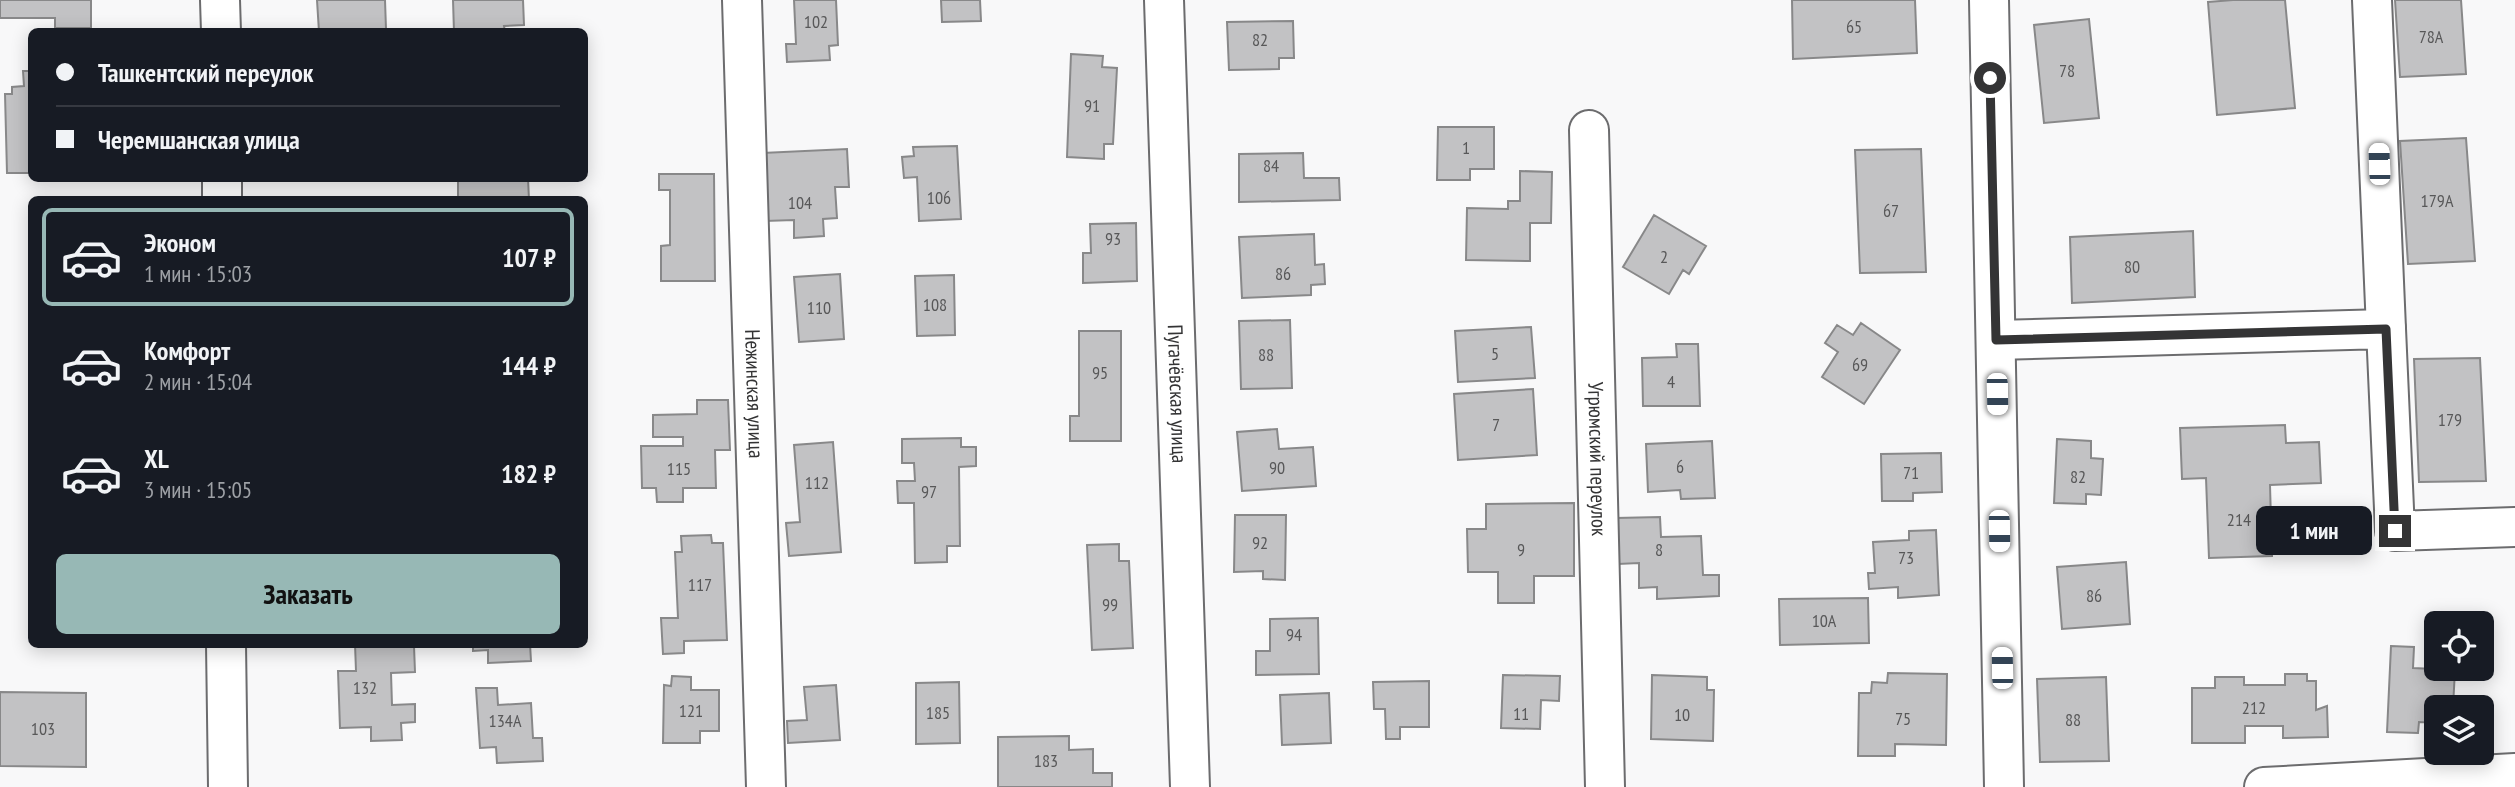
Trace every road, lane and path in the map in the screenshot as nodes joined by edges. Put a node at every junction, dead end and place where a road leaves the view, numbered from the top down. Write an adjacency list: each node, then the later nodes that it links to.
1 (220, 0): 6 (street)
2 (742, 0): 15 (street, Нежинская улица)
3 (1164, 0): 16 (street, Пугачёвская улица)
4 (1989, 0): 9 (street)
5 (2372, 0): 8 (street)
6 (220, 28)
7 (1589, 130): 17 (street, Угрюмский переулок)
8 (2386, 329): 9 (street); 10 (street)
9 (1996, 340): 13 (street)
10 (2515, 527)
11 (226, 648): 14 (street)
12 (2515, 773): 18 (street)
13 (2004, 782)
14 (228, 787)
15 (766, 787)
16 (1190, 787)
17 (1605, 787)
18 (2264, 787)

